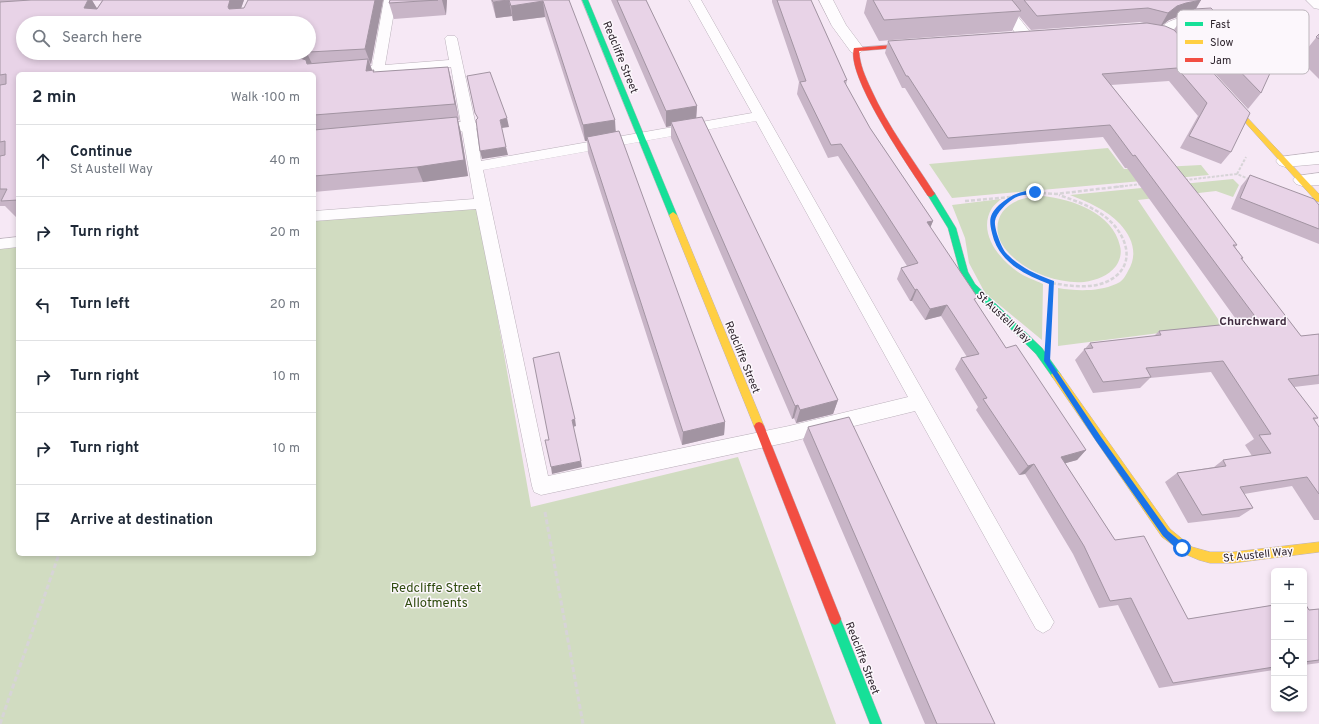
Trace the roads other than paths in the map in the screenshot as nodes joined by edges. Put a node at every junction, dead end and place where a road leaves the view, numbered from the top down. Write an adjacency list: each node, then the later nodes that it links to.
1 (390, 0): 15 (lane)
2 (585, 0): 21 (street, Redcliffe Street)
3 (695, 0): 18 (lane)
4 (826, 0): 13 (street)
5 (998, 0): 10 (street)
6 (1313, 0): 7 (street)
7 (1319, 5)
8 (1177, 22): 9 (lane)
9 (1162, 34)
10 (1026, 37)
11 (451, 38): 14 (lane)
12 (927, 44): 13 (street)
13 (856, 49): 33 (street, St Austell Way)
14 (455, 63): 15 (lane); 19 (lane)
15 (378, 69): 16 (lane)
16 (316, 74)
17 (1220, 92): 23 (street)
18 (760, 116): 21 (lane); 31 (lane)
19 (469, 126): 20 (street); 24 (lane)
20 (415, 131)
21 (642, 138): 24 (lane); 32 (street, Redcliffe Street)
22 (1319, 158): 23 (street)
23 (1285, 161): 25 (street)
24 (475, 167): 27 (lane)
25 (1311, 179): 26 (street)
26 (1319, 199)
27 (483, 202): 28 (lane); 32 (lane)
28 (316, 216)
29 (16, 242): 30 (lane)
30 (0, 244)
31 (920, 402): 32 (lane); 34 (lane)
32 (764, 439): 35 (street, Redcliffe Street)
33 (1319, 547)
34 (1043, 622)
35 (876, 724)

